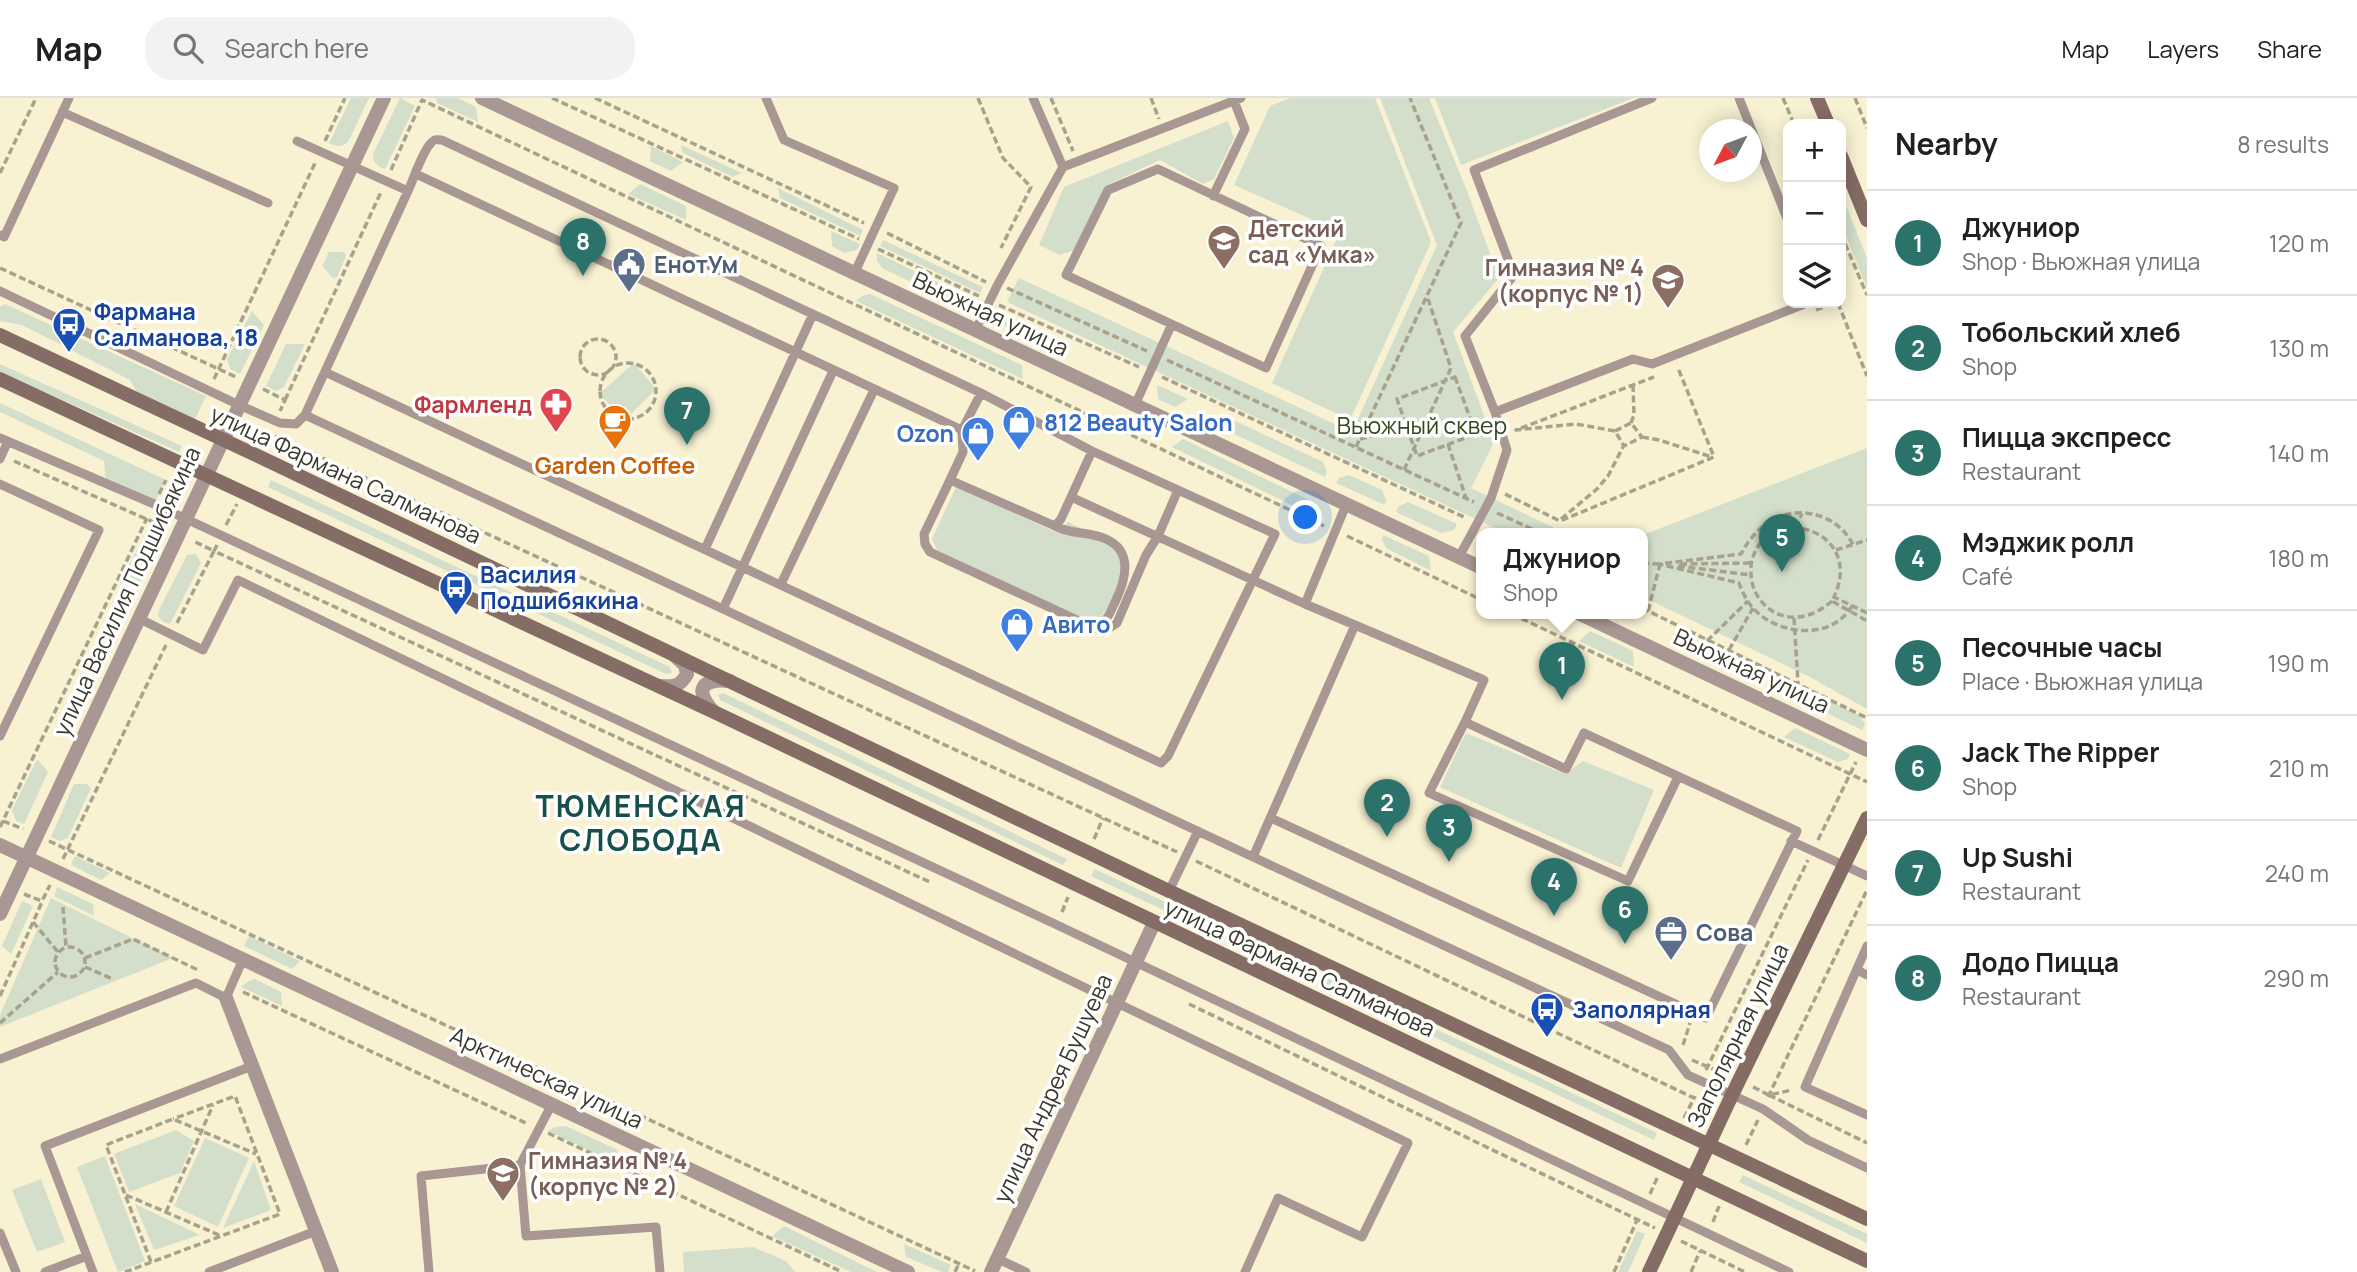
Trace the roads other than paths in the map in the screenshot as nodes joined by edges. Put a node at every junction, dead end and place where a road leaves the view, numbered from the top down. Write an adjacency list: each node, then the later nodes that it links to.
1 (69, 98): 10 (lane)
2 (384, 98): 13 (street, улица Василия Подшибякина)
3 (482, 98): 23 (street, Вьюжная улица)
4 (766, 98): 23 (lane)
5 (1033, 98): 14 (lane)
6 (1652, 98): 38 (lane)
7 (1739, 98): 20 (lane)
8 (1817, 98): 11 (street)
9 (1238, 99): 14 (lane); 18 (lane)
10 (62, 111): 19 (lane); 22 (lane)
11 (1826, 119)
12 (297, 141): 13 (lane)
13 (353, 165): 17 (lane); 36 (street, улица Василия Подшибякина)
14 (1063, 167): 28 (lane)
15 (1846, 168): 21 (street)
16 (416, 174): 17 (lane); 26 (lane); 30 (lane)
17 (408, 191): 32 (lane)
18 (1213, 195): 27 (lane); 27 (lane)
19 (268, 203)
20 (1783, 208)
21 (1867, 220)
22 (0, 235)
23 (854, 274): 28 (street, Вьюжная улица)
24 (0, 291): 36 (lane)
25 (1794, 308): 38 (lane)
26 (813, 314): 30 (lane); 35 (lane)
27 (1171, 326): 37 (lane)
28 (975, 331): 37 (street, Вьюжная улица)
29 (0, 335): 42 (street, улица Фармана Салманова)
30 (794, 353): 31 (lane); 54 (lane)
31 (833, 371): 34 (lane); 57 (lane)
32 (325, 372): 39 (lane); 54 (lane)
33 (0, 379): 45 (street, улица Фармана Салманова)
34 (874, 390): 40 (lane); 59 (lane)
35 (981, 393): 40 (lane); 43 (lane)
36 (239, 405): 39 (lane); 42 (street, улица Василия Подшибякина)
37 (1135, 405): 50 (street, Вьюжная улица)
38 (1495, 412): 55 (lane)
39 (305, 415): 61 (lane)
40 (962, 430): 46 (lane)
41 (4, 440): 44 (lane); 51 (lane)
42 (223, 440): 45 (street, улица Василия Подшибякина); 66 (street, улица Фармана Салманова)
43 (1092, 451): 48 (lane); 49 (lane)
44 (1, 457)
45 (206, 476): 51 (street, улица Василия Подшибякина); 68 (street, улица Фармана Салманова)
46 (950, 480): 52 (lane); 65 (lane)
47 (0, 484): 71 (lane)
48 (1178, 490): 53 (lane); 58 (lane)
49 (1071, 497): 52 (lane); 53 (lane)
50 (1346, 505): 55 (street, Вьюжная улица); 60 (lane)
51 (186, 519): 62 (street, улица Василия Подшибякина); 88 (lane)
52 (1055, 526): 65 (lane)
53 (1158, 536): 58 (lane); 65 (lane)
54 (705, 549): 57 (lane)
55 (1459, 558): 56 (street, Вьюжная улица)
56 (1476, 565)
57 (742, 567): 59 (lane); 61 (lane)
58 (1253, 581): 59 (lane); 60 (lane)
59 (781, 584)
60 (1305, 604): 64 (lane)
61 (723, 609): 76 (lane)
62 (140, 619): 79 (street, улица Василия Подшибякина); 92 (lane)
63 (1591, 619): 72 (street, Вьюжная улица)
64 (1355, 625): 70 (lane); 74 (lane)
65 (1091, 627)
66 (674, 654): 67 (street, улица Фармана Салманова); 68 (street)
67 (732, 681): 69 (street); 83 (street, улица Фармана Салманова)
68 (658, 686): 69 (street, улица Фармана Салманова)
69 (714, 712): 85 (street, улица Фармана Салманова)
70 (1465, 722): 73 (lane); 73 (lane)
71 (0, 736)
72 (1865, 749)
73 (1678, 776): 77 (lane)
74 (1271, 818): 77 (lane); 80 (lane)
75 (1867, 818): 81 (street, Заполярная улица)
76 (1198, 831): 80 (lane); 83 (lane)
77 (1791, 841): 81 (lane)
78 (0, 845): 79 (street, Арктическая улица)
79 (26, 857): 84 (street, улица Василия Подшибякина); 87 (street, Арктическая улица)
80 (1254, 857): 95 (lane)
81 (1845, 866): 82 (lane); 95 (street, Заполярная улица)
82 (1867, 876)
83 (1169, 891): 98 (street, улица Фармана Салманова)
84 (0, 914)
85 (1154, 923): 88 (street, улица Андрея Бушуева); 101 (street, улица Фармана Салманова)
86 (1867, 946): 89 (lane)
87 (243, 959): 91 (lane); 96 (street, Арктическая улица)
88 (1135, 964): 92 (street, улица Андрея Бушуева); 102 (lane)
89 (1857, 970): 90 (lane); 97 (lane)
90 (1867, 975)
91 (229, 992): 93 (lane); 94 (street)
92 (1117, 1003): 108 (street, улица Андрея Бушуева); 118 (lane)
93 (0, 1059)
94 (252, 1066): 104 (street); 106 (lane)
95 (1732, 1095): 98 (street, Заполярная улица); 100 (lane)
96 (552, 1104): 99 (lane); 116 (street, Арктическая улица)
97 (1867, 1115)
98 (1710, 1144): 101 (street, Заполярная улица); 103 (street, улица Фармана Салманова)
99 (520, 1166): 114 (lane); 115 (lane)
100 (1867, 1168)
101 (1694, 1179): 102 (street, Заполярная улица); 107 (street, улица Фармана Салманова)
102 (1675, 1218): 119 (street, Заполярная улица); 120 (lane)
103 (1867, 1219)
104 (316, 1231): 112 (lane); 113 (street)
105 (0, 1233): 109 (lane)
106 (87, 1256): 110 (lane); 111 (lane)
107 (1867, 1261)
108 (994, 1265): 117 (lane)
109 (16, 1272)
110 (45, 1272)
111 (93, 1272)
112 (209, 1272)
113 (332, 1272)
114 (429, 1272)
115 (660, 1272)
116 (908, 1272)
117 (1026, 1272)
118 (1245, 1272)
119 (1649, 1272)
120 (1789, 1272)

